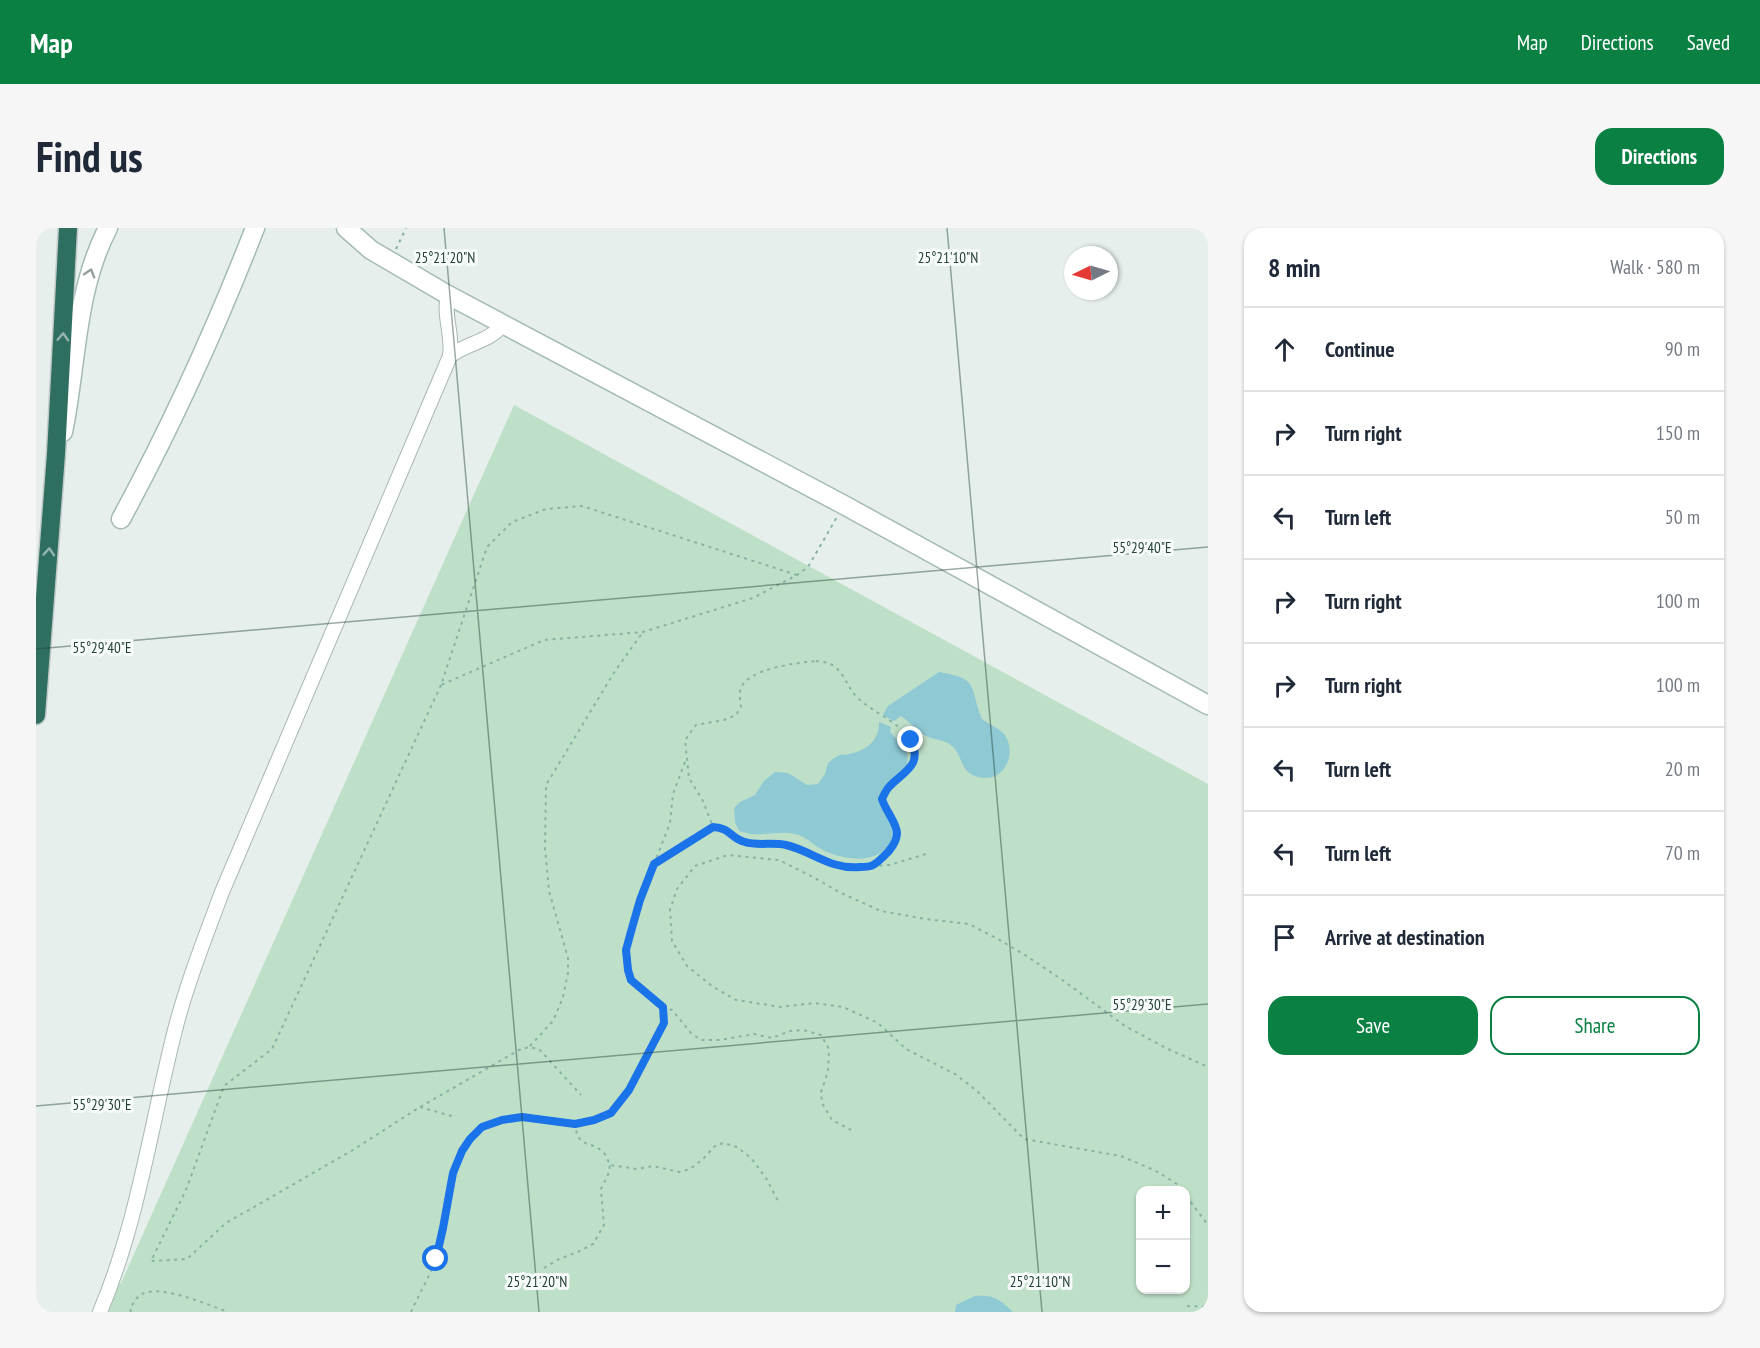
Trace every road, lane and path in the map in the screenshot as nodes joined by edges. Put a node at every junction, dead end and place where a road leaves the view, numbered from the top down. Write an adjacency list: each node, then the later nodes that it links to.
1 (68, 228): 10 (highway, one-way to 1)
2 (108, 228): 10 (street, one-way to 2)
3 (255, 228): 12 (street)
4 (346, 228): 6 (street)
5 (406, 228): 6 (path)
6 (390, 262): 7 (street)
7 (448, 295): 8 (street); 9 (street)
8 (502, 325): 9 (street); 11 (street)
9 (450, 356): 39 (street)
10 (56, 454): 17 (highway, one-way to 10)
11 (844, 505): 13 (path); 16 (street)
12 (121, 519)
13 (797, 575): 14 (path); 15 (path)
14 (642, 632): 15 (path); 24 (path)
15 (441, 685): 27 (path)
16 (1208, 705)
17 (36, 715)
18 (686, 760): 19 (path); 21 (path); 22 (path)
19 (713, 827): 21 (path); 22 (path)
20 (926, 854): 22 (path)
21 (654, 864): 23 (path)
22 (872, 866)
23 (663, 1007): 29 (path); 30 (path)
24 (529, 1047): 26 (path); 27 (path)
25 (1208, 1067): 32 (path)
26 (581, 1095)
27 (420, 1107): 28 (path)
28 (454, 1117)
29 (575, 1124): 31 (path); 42 (path)
30 (851, 1130)
31 (610, 1165): 33 (path); 36 (path)
32 (1178, 1186)
33 (778, 1201)
34 (1190, 1203): 35 (path)
35 (1208, 1226)
36 (544, 1268)
37 (1187, 1306): 38 (path)
38 (1208, 1307)
39 (100, 1312)
40 (131, 1312): 41 (path)
41 (228, 1312)
42 (411, 1312)

